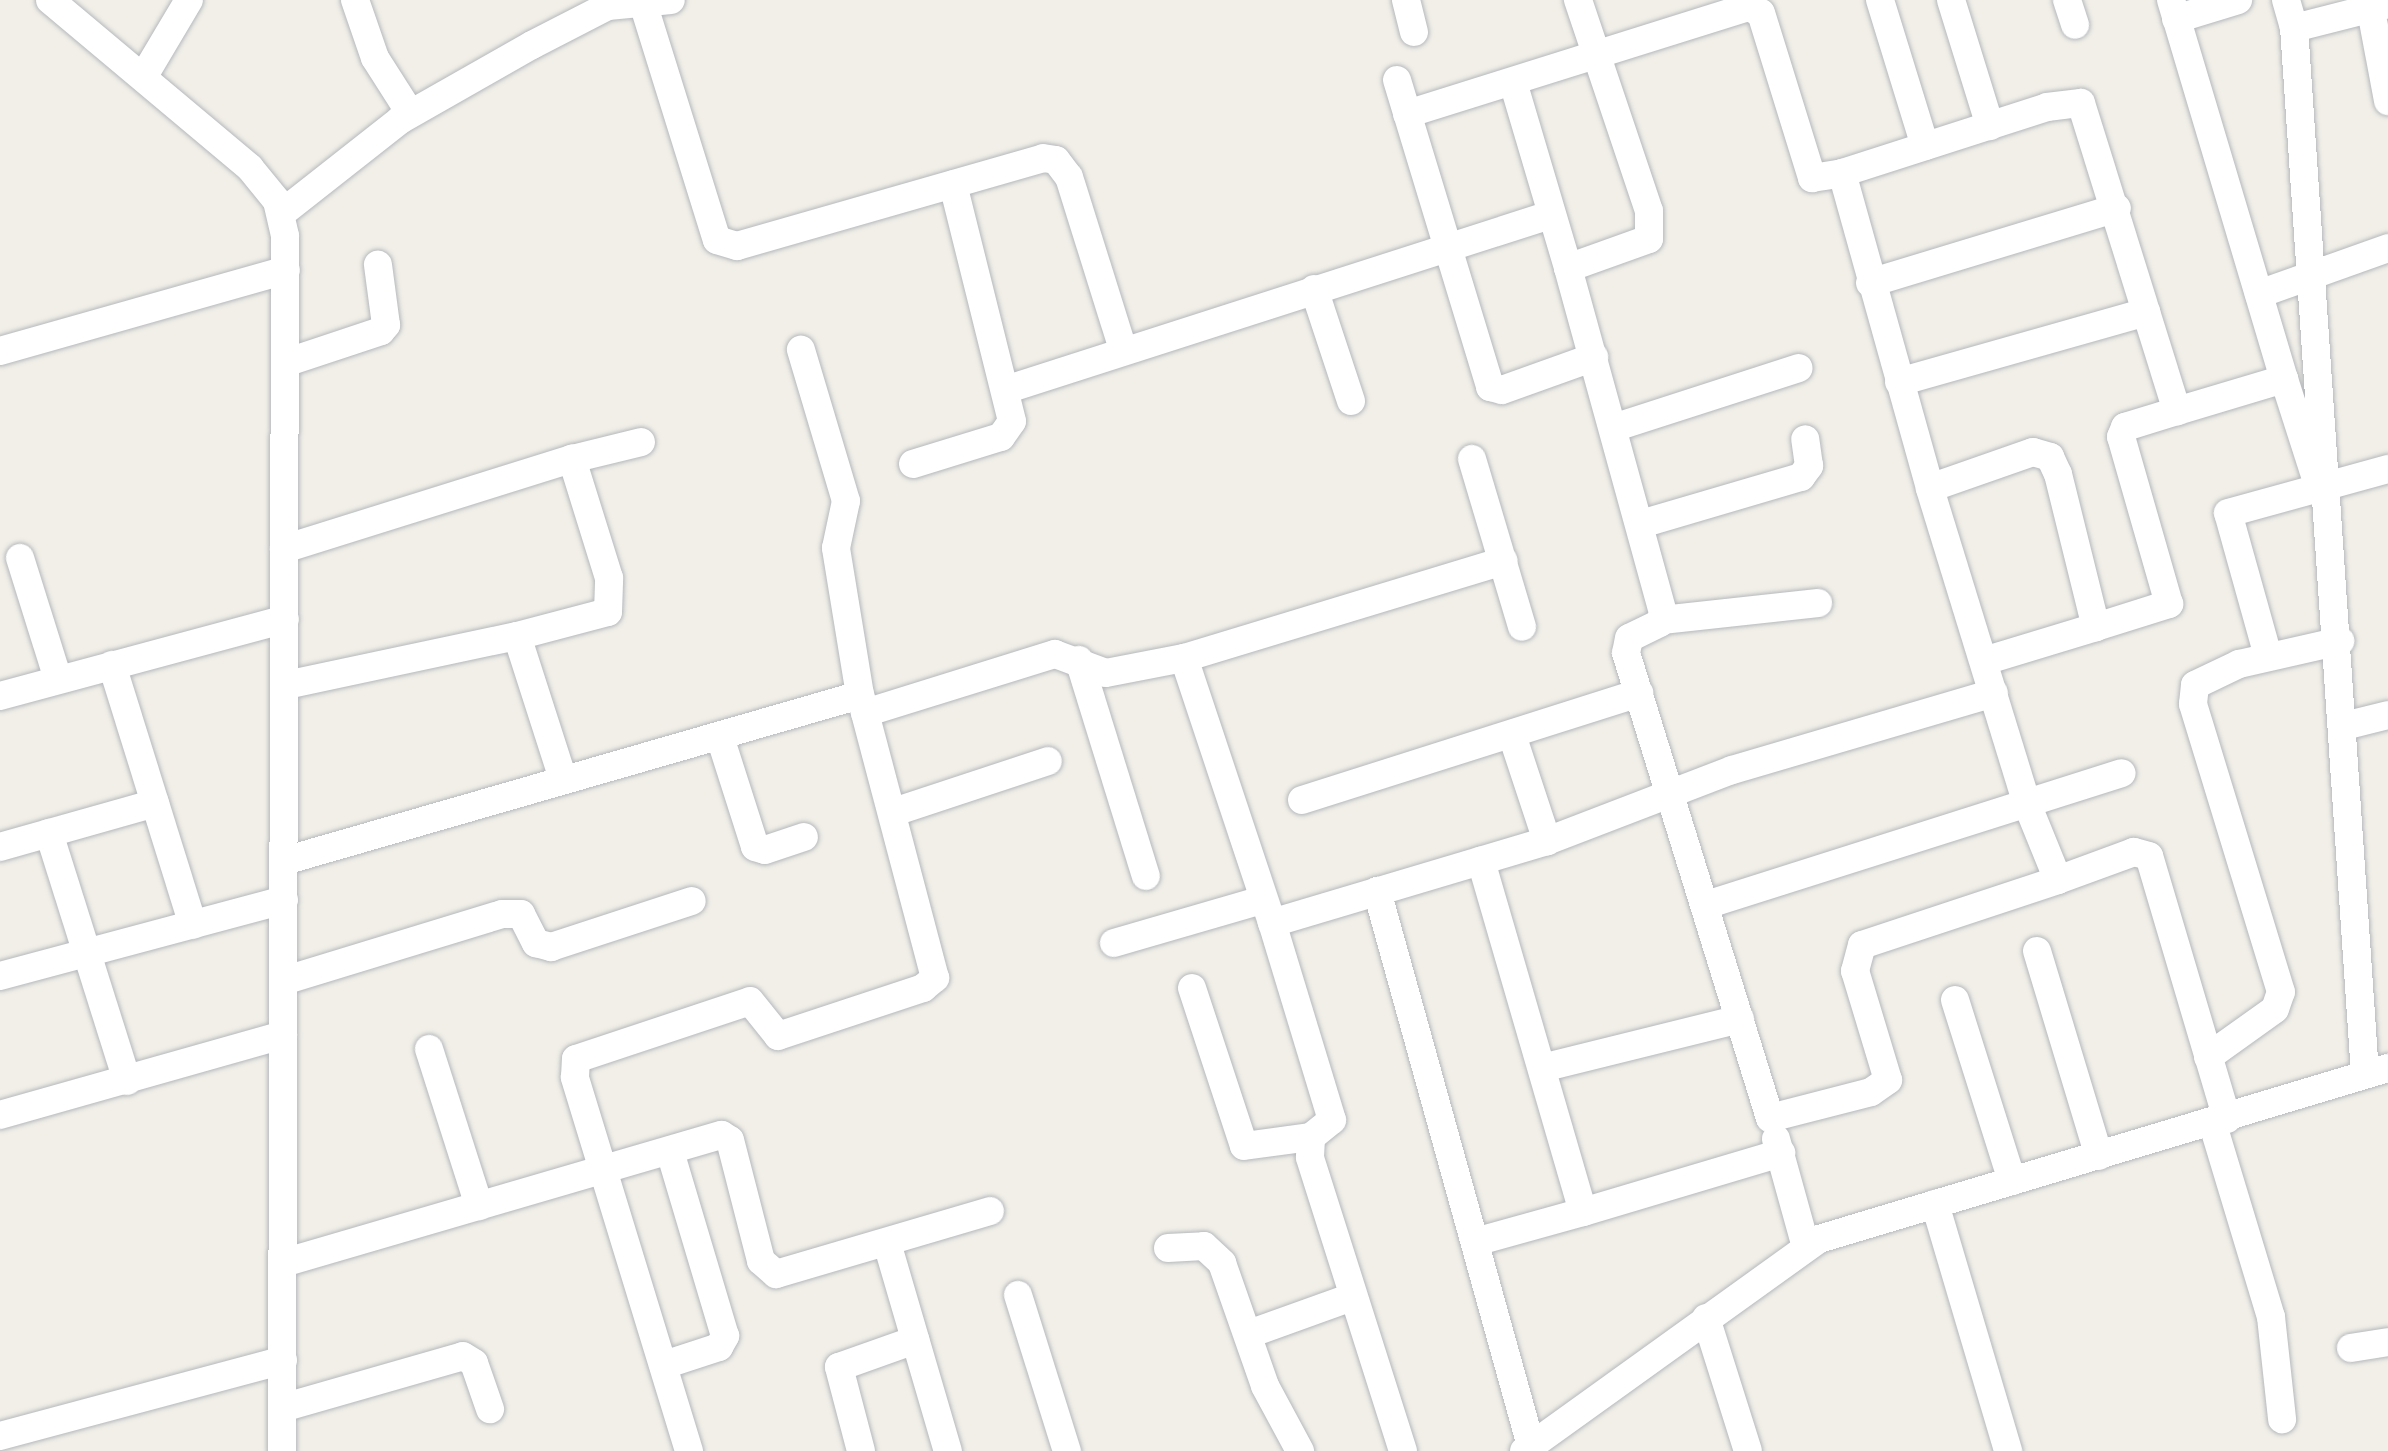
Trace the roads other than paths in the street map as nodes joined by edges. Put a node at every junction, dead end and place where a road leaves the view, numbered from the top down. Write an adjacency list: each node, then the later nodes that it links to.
1 (50, 0): 17 (street)
2 (189, 0): 17 (street)
3 (355, 0): 21 (street)
4 (1406, 0): 15 (street)
5 (1578, 0): 16 (street)
6 (1880, 0): 24 (street)
7 (1951, 0): 23 (street)
8 (2238, 0): 13 (street)
9 (2286, 0): 14 (street)
10 (657, 2): 11 (street); 26 (street)
11 (607, 3): 21 (street)
12 (2374, 5): 14 (street); 20 (street)
13 (2174, 10): 38 (street)
14 (2294, 28): 35 (street)
15 (1414, 32)
16 (1598, 56): 19 (street); 25 (street); 33 (street)
17 (145, 74): 28 (street)
18 (1396, 80): 22 (street)
19 (1514, 82): 22 (street); 29 (street)
20 (2388, 101)
21 (410, 113): 28 (street)
22 (1408, 114): 30 (street)
23 (1990, 126): 24 (street); 27 (street)
24 (1925, 146): 25 (street)
25 (1842, 173): 36 (street)
26 (954, 184): 41 (street); 48 (street)
27 (2117, 208): 36 (street); 39 (street)
28 (282, 213): 34 (street)
29 (1550, 214): 30 (street); 33 (street)
30 (1450, 246): 37 (street); 43 (street)
31 (2388, 248): 35 (street)
32 (378, 265): 44 (street)
33 (1568, 268): 43 (street)
34 (286, 270): 42 (street); 44 (street)
35 (2315, 277): 38 (street); 58 (street)
36 (1870, 283): 47 (street)
37 (1314, 290): 41 (street); 49 (street)
38 (2259, 294): 46 (street)
39 (2146, 312): 47 (street); 50 (street)
40 (801, 350): 81 (street)
41 (1123, 350): 48 (street)
42 (0, 351)
43 (1594, 357): 51 (street)
44 (285, 363): 61 (street)
45 (1799, 368): 51 (street)
46 (2284, 380): 50 (street); 58 (street)
47 (1899, 382): 59 (street)
48 (1005, 390): 56 (street)
49 (1351, 401)
50 (2176, 410): 67 (street)
51 (1613, 428): 60 (street)
52 (1805, 439): 60 (street)
53 (641, 442): 54 (street)
54 (572, 459): 61 (street); 69 (street)
55 (1472, 459): 63 (street)
56 (913, 464)
57 (2388, 469): 58 (street)
58 (2323, 484): 70 (street); 71 (street)
59 (1930, 488): 67 (street); 74 (street)
60 (1642, 524): 66 (street)
61 (284, 549): 65 (street)
62 (20, 558): 76 (street)
63 (1504, 562): 68 (street); 72 (street)
64 (1818, 604): 66 (street)
65 (285, 620): 75 (street); 77 (street)
66 (1662, 620): 78 (street)
67 (2096, 626): 74 (street)
68 (1522, 627)
69 (517, 636): 77 (street); 88 (street)
70 (2340, 641): 71 (street); 83 (street)
71 (2268, 656): 118 (street)
72 (1184, 658): 73 (street); 106 (street)
73 (1079, 660): 81 (street); 100 (street)
74 (1984, 661): 79 (street)
75 (112, 666): 76 (street); 92 (street)
76 (58, 679): 80 (street)
77 (286, 685): 99 (street)
78 (1639, 693): 84 (street); 89 (street)
79 (1994, 693): 89 (street); 91 (street)
80 (0, 696)
81 (862, 704): 85 (street); 93 (street)
82 (2388, 714): 83 (street)
83 (2344, 726): 120 (street)
84 (1512, 735): 90 (street); 96 (street)
85 (720, 736): 88 (street); 95 (street)
86 (1048, 761): 93 (street)
87 (2122, 773): 91 (street)
88 (563, 780): 99 (street)
89 (1673, 794): 96 (street); 105 (street)
90 (1302, 800)
91 (2026, 801): 101 (street); 105 (street)
92 (155, 803): 94 (street); 107 (street)
93 (894, 812): 129 (street)
94 (48, 833): 97 (street); 110 (street)
95 (804, 838)
96 (1547, 841): 98 (street)
97 (0, 847)
98 (1481, 860): 102 (street); 119 (street)
99 (284, 861): 103 (street)
100 (1146, 876)
101 (2058, 880): 118 (street); 123 (street)
102 (1376, 891): 106 (street); 135 (street)
103 (284, 900): 107 (street); 112 (street)
104 (692, 901): 112 (street)
105 (1706, 906): 115 (street)
106 (1267, 911): 108 (street); 125 (street)
107 (193, 925): 110 (street)
108 (1114, 943)
109 (2038, 950): 128 (street)
110 (86, 954): 111 (street); 121 (street)
111 (0, 976)
112 (283, 981): 116 (street)
113 (1192, 988): 125 (street)
114 (1955, 1000): 130 (street)
115 (1740, 1018): 119 (street); 123 (street)
116 (283, 1035): 121 (street); 139 (street)
117 (429, 1049): 132 (street)
118 (2208, 1058): 124 (street)
119 (1542, 1068): 134 (street)
120 (2377, 1071): 124 (street)
121 (127, 1081): 122 (street)
122 (0, 1116)
123 (1770, 1118): 127 (street)
124 (2220, 1122): 128 (street); 151 (street)
125 (1310, 1137): 141 (street)
126 (670, 1151): 129 (street); 136 (street); 148 (street)
127 (1780, 1153): 134 (street); 137 (street)
128 (2099, 1156): 130 (street)
129 (604, 1170): 132 (street); 148 (street)
130 (2012, 1181): 131 (street)
131 (1935, 1204): 137 (street); 162 (street)
132 (479, 1206): 139 (street)
133 (990, 1211): 136 (street)
134 (1583, 1212): 135 (street)
135 (1475, 1242): 153 (street)
136 (887, 1243): 144 (street)
137 (1806, 1247): 142 (street)
138 (1168, 1248): 143 (street)
139 (283, 1263): 147 (street)
140 (1018, 1295): 158 (street)
141 (1352, 1297): 143 (street); 160 (street)
142 (1706, 1318): 153 (street); 161 (street)
143 (1249, 1334): 159 (street)
144 (915, 1340): 156 (street); 157 (street)
145 (2388, 1342): 146 (street)
146 (2351, 1348)
147 (283, 1360): 149 (street); 152 (street)
148 (664, 1365): 155 (street)
149 (282, 1408): 150 (street); 154 (street)
150 (490, 1409)
151 (2282, 1419)
152 (0, 1436)
153 (1527, 1449)
154 (282, 1451)
155 (689, 1451)
156 (861, 1451)
157 (948, 1451)
158 (1067, 1451)
159 (1300, 1451)
160 (1403, 1451)
161 (1748, 1451)
162 (2008, 1451)

